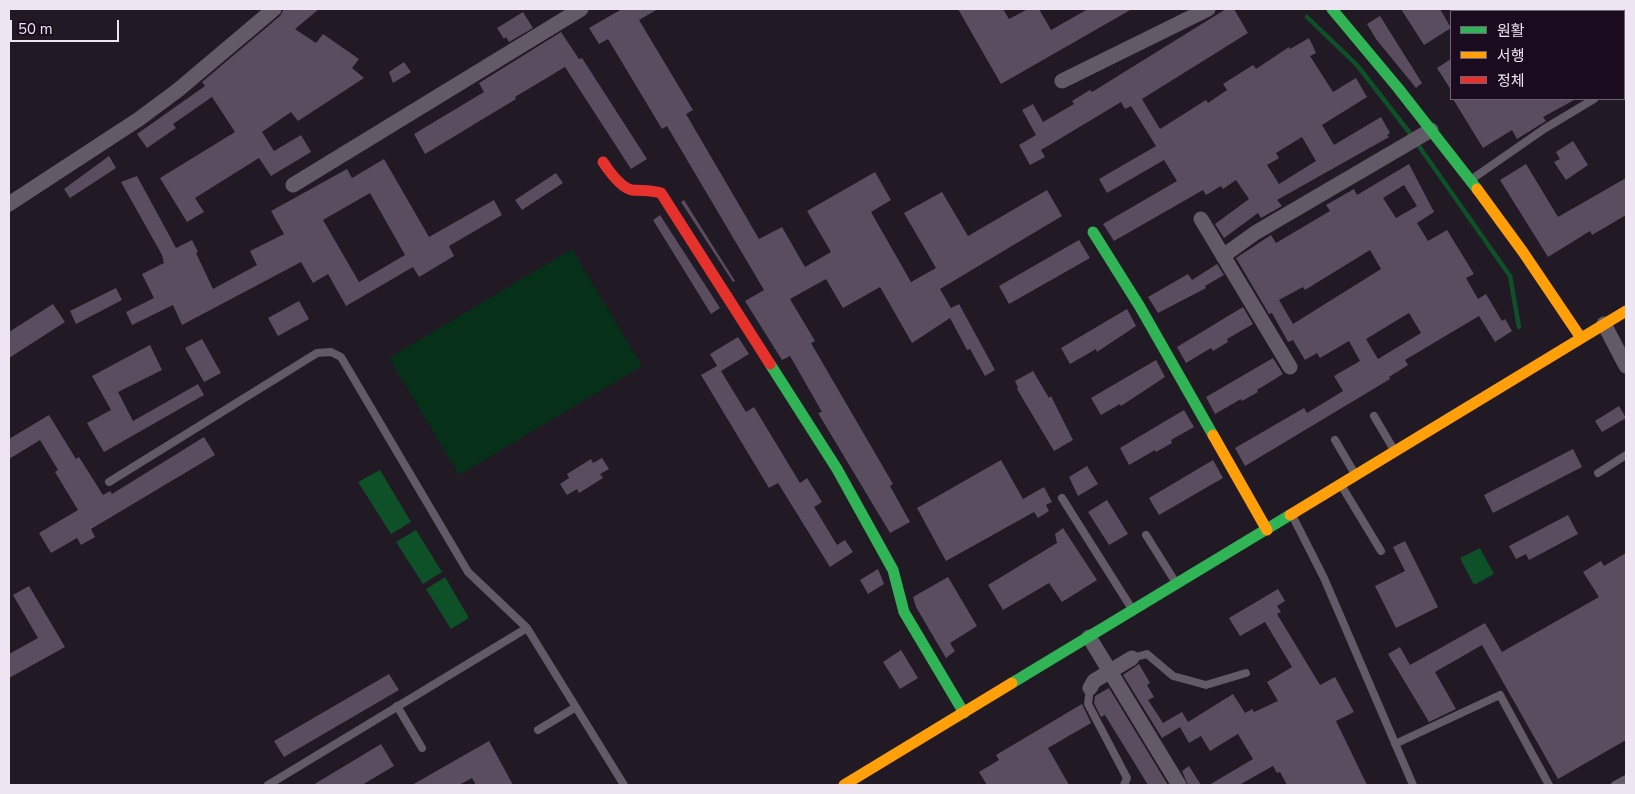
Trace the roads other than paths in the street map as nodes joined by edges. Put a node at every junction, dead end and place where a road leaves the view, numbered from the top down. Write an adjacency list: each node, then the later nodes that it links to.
1 (274, 9): 11 (street)
2 (581, 9): 10 (street)
3 (1208, 9): 5 (street)
4 (1332, 9): 7 (street)
5 (1062, 81)
6 (1592, 100): 9 (lane)
7 (1420, 137): 9 (street); 14 (street)
8 (602, 162): 43 (street)
9 (1470, 180): 17 (street)
10 (293, 184)
11 (9, 204)
12 (1201, 219): 14 (street)
13 (1093, 232): 30 (street)
14 (1223, 256): 19 (street)
15 (1626, 311): 16 (street)
16 (1604, 324): 17 (street); 18 (street)
17 (1581, 338): 22 (street)
18 (1626, 366)
19 (1290, 367)
20 (1374, 416): 22 (lane)
21 (1335, 440): 25 (lane)
22 (1395, 452): 25 (street)
23 (1626, 455): 24 (lane)
24 (1598, 473)
25 (1356, 475): 27 (street)
26 (109, 482): 35 (lane)
27 (1341, 485): 29 (street); 32 (lane)
28 (1062, 498): 34 (lane)
29 (1292, 515): 30 (street); 45 (lane)
30 (1267, 530): 33 (street)
31 (1146, 535): 33 (lane)
32 (1381, 551)
33 (1177, 584): 34 (street)
34 (1134, 611): 36 (street)
35 (527, 628): 41 (lane); 42 (lane)
36 (1089, 638): 38 (street); 43 (street)
37 (1132, 658): 38 (street); 39 (lane)
38 (1109, 670): 40 (street); 52 (street)
39 (1246, 673)
40 (1090, 688): 51 (lane)
41 (397, 706): 46 (lane); 48 (lane)
42 (576, 707): 44 (lane); 49 (lane)
43 (964, 713): 50 (street)
44 (538, 730)
45 (1396, 744): 53 (lane); 54 (lane)
46 (422, 748)
47 (1626, 779): 55 (lane)
48 (268, 785)
49 (624, 785)
50 (844, 785)
51 (1124, 785)
52 (1179, 785)
53 (1413, 785)
54 (1548, 785)
55 (1615, 785)

